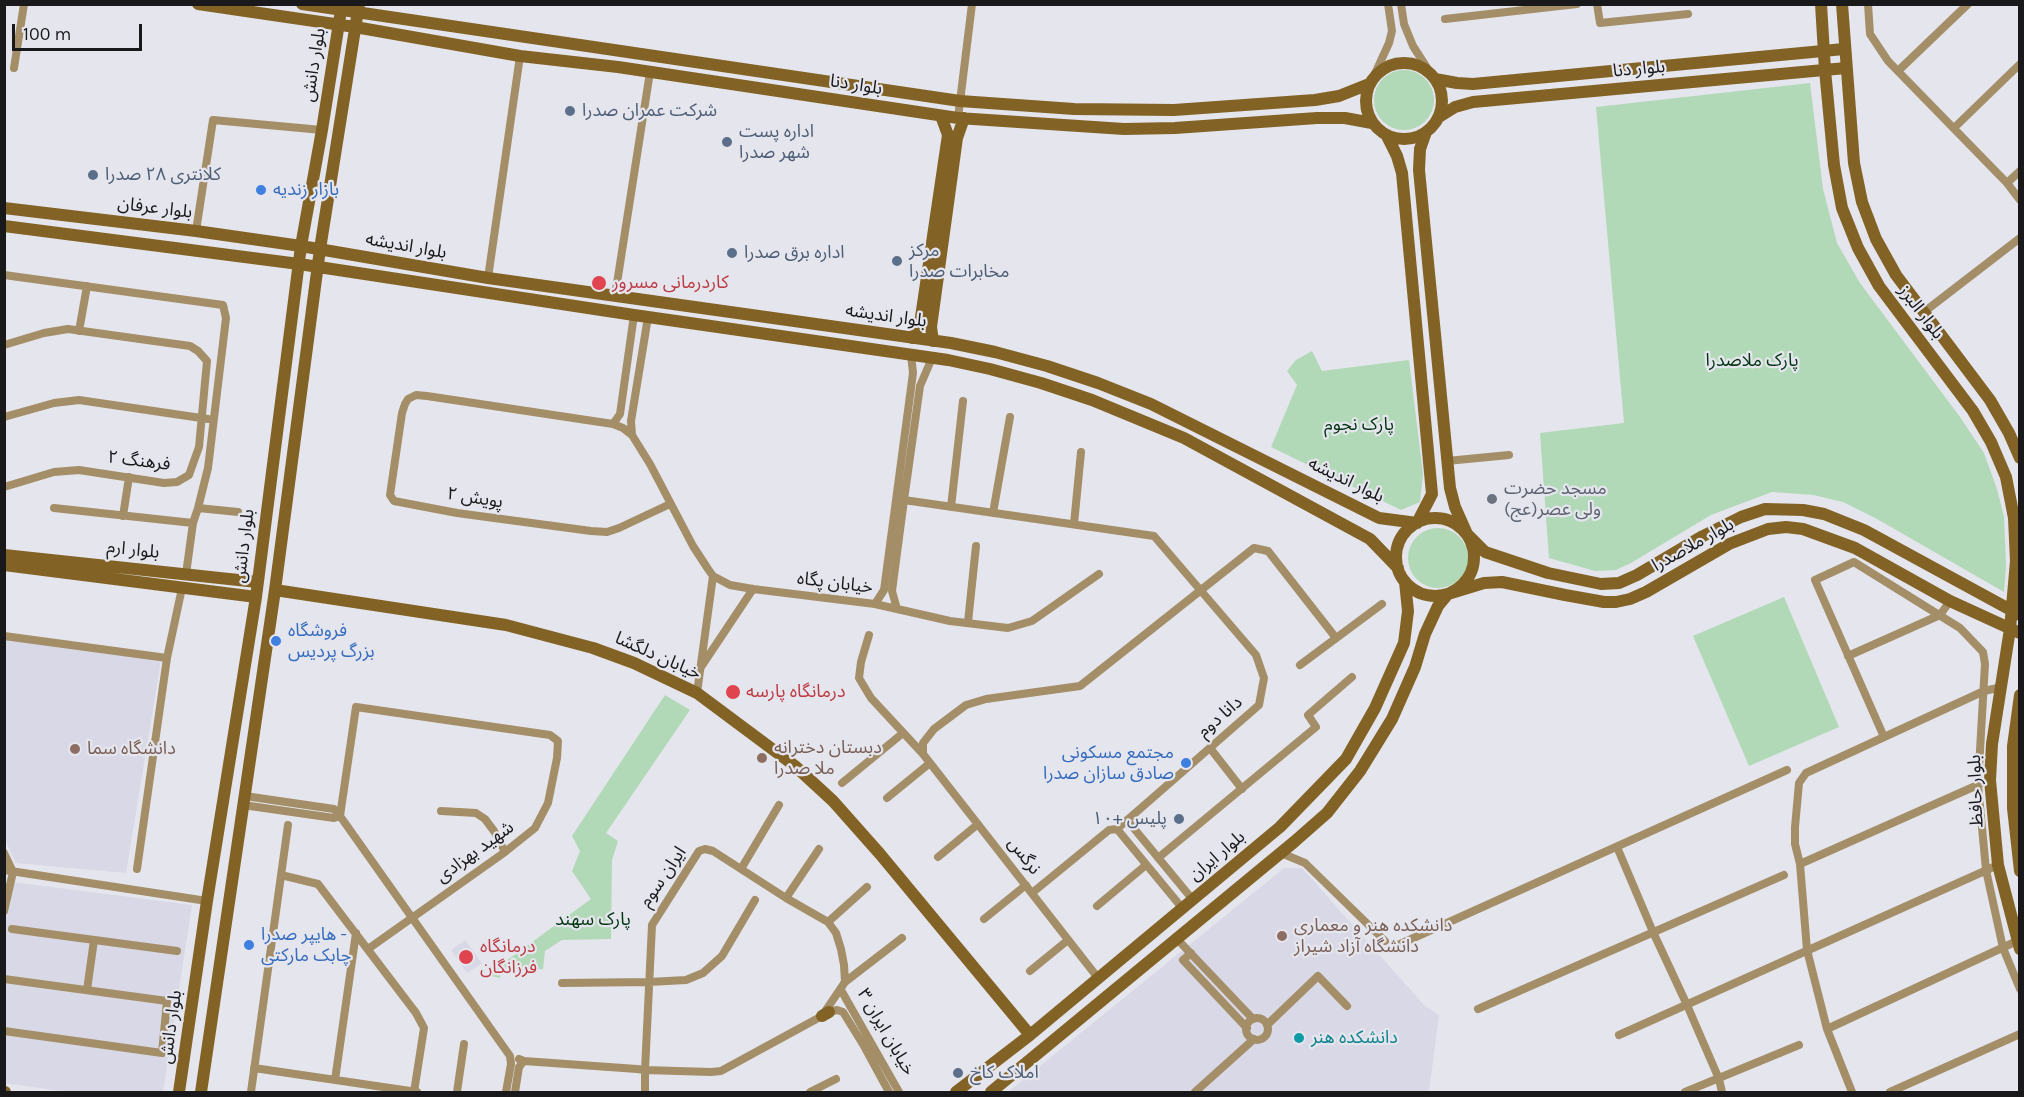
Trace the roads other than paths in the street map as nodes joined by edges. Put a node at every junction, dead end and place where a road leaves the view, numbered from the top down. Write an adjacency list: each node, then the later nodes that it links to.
1 (24, 4): 25 (street)
2 (198, 4): 17 (main road, بلوار دنا)
3 (302, 4): 13 (main road, بلوار دنا)
4 (972, 4): 32 (street)
5 (1388, 4): 31 (street)
6 (1401, 4): 30 (street)
7 (1576, 4): 16 (street)
8 (1597, 4): 15 (street)
9 (1821, 4): 18 (main road, بلوار البرز)
10 (1842, 4): 19 (main road, بلوار البرز)
11 (1868, 4): 28 (street)
12 (1968, 4): 28 (street)
13 (341, 7): 14 (main road, بلوار دنا); 17 (main road, بلوار دانش)
14 (358, 8): 20 (main road, بلوار دانش); 32 (main road, بلوار دنا)
15 (1688, 14)
16 (1445, 19)
17 (338, 24): 20 (main road, بلوار دنا); 38 (main road, بلوار دانش)
18 (1822, 25): 19 (main road); 22 (main road, بلوار البرز)
19 (1843, 25): 21 (main road, بلوار البرز)
20 (355, 27): 23 (main road, بلوار دنا); 49 (main road, بلوار دانش)
21 (1844, 49): 22 (main road, بلوار دنا); 26 (main road, بلوار البرز)
22 (1823, 50): 27 (main road, بلوار البرز); 30 (main road, بلوار دنا)
23 (520, 56): 29 (main road, بلوار دنا); 53 (street)
24 (2019, 64): 37 (street)
25 (14, 68)
26 (1846, 68): 27 (main road, بلوار دنا); 56 (main road, بلوار البرز)
27 (1825, 70): 34 (main road, بلوار دنا); 111 (main road, بلوار البرز)
28 (1898, 71): 37 (street)
29 (650, 72): 33 (main road, بلوار دنا); 55 (street)
30 (1432, 75): 31 (main road); 34 (main road)
31 (1372, 80): 32 (main road, بلوار دنا); 36 (main road)
32 (960, 101): 35 (street)
33 (941, 116): 35 (main road, بلوار دنا); 60 (main road)
34 (1439, 117): 39 (main road)
35 (961, 118): 36 (main road, بلوار دنا); 61 (main road)
36 (1372, 123): 40 (main road)
37 (1954, 128): 42 (street)
38 (322, 130): 46 (street); 48 (main road, بلوار دانش)
39 (1426, 132): 40 (main road); 75 (main road)
40 (1387, 136): 87 (main road)
41 (2019, 171): 42 (street)
42 (2007, 183): 43 (street)
43 (2019, 200)
44 (4, 208): 46 (main road, بلوار عرفان)
45 (4, 226): 50 (main road, بلوار عرفان)
46 (196, 231): 48 (main road, بلوار عرفان)
47 (2019, 238): 56 (street)
48 (301, 246): 49 (main road, بلوار عرفان); 50 (main road, بلوار دانش)
49 (320, 249): 51 (main road, بلوار دانش); 53 (main road, بلوار اندیشه)
50 (299, 264): 51 (main road, بلوار عرفان); 98 (main road, بلوار دانش)
51 (318, 267): 57 (main road, بلوار اندیشه); 102 (main road, بلوار دانش)
52 (4, 275): 54 (street)
53 (488, 278): 55 (main road, بلوار اندیشه)
54 (87, 286): 59 (street); 69 (street)
55 (615, 296): 60 (main road, بلوار اندیشه)
56 (1924, 312): 74 (main road, بلوار البرز)
57 (634, 315): 58 (main road, بلوار اندیشه); 70 (street)
58 (648, 317): 63 (main road, بلوار اندیشه); 71 (street)
59 (79, 331): 62 (street); 68 (street, فرهنگ ۲)
60 (912, 338): 61 (main road, بلوار اندیشه)
61 (933, 340): 87 (main road, بلوار اندیشه)
62 (4, 345)
63 (911, 355): 64 (main road, بلوار اندیشه); 108 (street)
64 (932, 358): 78 (street); 93 (main road, بلوار اندیشه)
65 (963, 401): 80 (street)
66 (4, 417): 68 (street)
67 (1010, 417): 84 (street)
68 (203, 418): 69 (street); 76 (street, فرهنگ ۲)
69 (214, 420): 82 (street)
70 (613, 424): 71 (street); 79 (street, پویش ۲)
71 (632, 435): 79 (street)
72 (1082, 452): 88 (street)
73 (1509, 455): 75 (street)
74 (2019, 458)
75 (1447, 461): 89 (main road)
76 (129, 477): 77 (street, فرهنگ ۲); 85 (street)
77 (4, 487)
78 (904, 500): 80 (street); 110 (street)
79 (670, 504): 96 (street)
80 (951, 507): 84 (street)
81 (54, 508): 85 (street)
82 (198, 508): 83 (street); 86 (street)
83 (238, 512)
84 (993, 513): 88 (street)
85 (123, 516): 86 (street)
86 (193, 523): 94 (street)
87 (1417, 523): 89 (main road); 93 (main road)
88 (1074, 524): 103 (street, دانا دوم)
89 (1467, 534): 105 (main road); 111 (main road, بلوار ملاصدرا)
90 (976, 546): 113 (street)
91 (4, 555): 94 (main road, بلوار ارم)
92 (4, 565): 100 (main road, بلوار ارم)
93 (1398, 568): 99 (main road)
94 (186, 574): 97 (main road, بلوار ارم)
95 (1099, 574): 113 (street, خیابان پگاه)
96 (713, 576): 101 (street, خیابان پگاه); 121 (street)
97 (233, 580): 98 (main road, بلوار ارم); 104 (main road)
98 (257, 582): 106 (main road, بلوار دانش)
99 (1405, 582): 105 (main road); 127 (main road, بلوار ایران)
100 (182, 588): 104 (main road, بلوار ارم); 119 (street)
101 (753, 589): 108 (street, خیابان پگاه); 121 (street)
102 (275, 590): 125 (main road, خیابان دلگشا); 140 (main road, بلوار دانش)
103 (1201, 591): 117 (street); 131 (street, دانا دوم); 132 (street)
104 (230, 594): 106 (main road, بلوار ارم)
105 (1448, 594): 107 (main road, بلوار ملاصدرا); 128 (main road)
106 (256, 597): 169 (main road, بلوار دانش)
107 (1950, 601): 112 (street); 114 (main road, بلوار ملاصدرا)
108 (875, 604): 110 (street, خیابان پگاه)
109 (1382, 604): 117 (street)
110 (897, 609): 113 (street, خیابان پگاه)
111 (2015, 613): 114 (main road, بلوار البرز)
112 (1940, 615): 118 (street); 118 (street); 124 (street)
113 (968, 622)
114 (2014, 631): 123 (main road, بلوار حافظ)
115 (4, 636): 119 (street)
116 (869, 636): 129 (street, نرگس)
117 (1336, 638): 120 (street)
118 (1848, 656): 130 (street)
119 (167, 658): 158 (street)
120 (1300, 665)
121 (699, 670): 125 (street)
122 (1352, 676): 138 (street)
123 (2002, 687): 124 (street); 135 (main road, بلوار حافظ)
124 (1983, 691): 130 (street); 137 (street)
125 (697, 693): 209 (main road, خیابان دلگشا)
126 (2019, 695): 161 (main road, بلوار حافظ)
127 (1375, 708): 128 (main road); 170 (main road, بلوار ایران)
128 (1392, 719): 152 (main road)
129 (903, 733): 132 (street, نرگس); 136 (street)
130 (1884, 737): 155 (street)
131 (1210, 748): 138 (street); 144 (street, دانا دوم)
132 (923, 754): 133 (street, نرگس)
133 (930, 763): 139 (street); 145 (street, نرگس)
134 (1787, 770): 148 (street)
135 (1990, 780): 137 (street); 157 (main road, بلوار حافظ)
136 (842, 783)
137 (1978, 785): 155 (street); 157 (street)
138 (1242, 789): 154 (street)
139 (887, 798)
140 (244, 801): 143 (street); 222 (main road, بلوار دانش)
141 (779, 805): 159 (street)
142 (441, 811): 150 (street)
143 (340, 816): 150 (street, شهید بهزادی); 173 (street)
144 (1127, 820): 147 (street, دانا دوم); 154 (street)
145 (978, 824): 153 (street); 164 (street, نرگس)
146 (288, 825): 163 (street)
147 (1117, 830): 156 (street); 166 (street, دانا دوم)
148 (1617, 847): 177 (street); 184 (street)
149 (819, 849): 167 (street)
150 (505, 852): 173 (street, شهید بهزادی)
151 (4, 853): 160 (street)
152 (1281, 854): 180 (main road); 183 (street)
153 (938, 857)
154 (1158, 858): 170 (street)
155 (1800, 864): 188 (street)
156 (1146, 865): 170 (street); 171 (street)
157 (1992, 868): 185 (main road, بلوار حافظ); 186 (street); 188 (street)
158 (137, 869)
159 (741, 869): 167 (street, ایران سوم); 194 (street, ایران سوم)
160 (9, 871): 169 (street); 172 (street)
161 (2019, 871)
162 (1784, 874): 177 (street)
163 (281, 875): 178 (street); 216 (street)
164 (1026, 885): 166 (street, نرگس); 174 (street)
165 (867, 887): 175 (street)
166 (1032, 893): 182 (street, نرگس)
167 (786, 898): 175 (street, ایران سوم)
168 (755, 900): 194 (street)
169 (207, 901): 221 (main road, بلوار دانش)
170 (1188, 904): 192 (main road, بلوار ایران)
171 (1097, 906)
172 (4, 911)
173 (412, 918): 187 (street, شهید بهزادی); 214 (street)
174 (984, 919)
175 (828, 922): 196 (street)
176 (12, 928): 181 (street)
177 (1653, 932): 199 (street); 201 (street)
178 (356, 933): 187 (street); 220 (street)
179 (902, 938): 196 (street)
180 (1177, 939): 190 (street); 233 (main road)
181 (94, 940): 189 (street); 198 (street)
182 (1068, 940): 191 (street); 192 (street, نرگس)
183 (1385, 941)
184 (1398, 945)
185 (2018, 945): 186 (street)
186 (2003, 948): 197 (street); 206 (street)
187 (368, 949): 224 (street)
188 (1807, 950): 199 (street); 206 (street)
189 (177, 951)
190 (1191, 953): 203 (street); 205 (street)
191 (1030, 971)
192 (1098, 978): 209 (main road, بلوار ایران)
193 (4, 979): 198 (street)
194 (649, 982): 195 (street); 217 (street, ایران سوم)
195 (562, 983)
196 (843, 986): 202 (street); 231 (street, خیابان ایران ۳)
197 (2019, 989)
198 (87, 990): 207 (street)
199 (1687, 1005): 210 (street); 218 (street)
200 (1347, 1006): 204 (street)
201 (1478, 1009)
202 (825, 1014): 217 (street); 230 (street, خیابان ایران ۳)
203 (1253, 1019): 204 (street); 205 (street)
204 (1267, 1025): 211 (street)
205 (1246, 1028): 211 (street)
206 (1827, 1029): 237 (street)
207 (4, 1031)
208 (2019, 1034): 238 (street)
209 (1030, 1035): 232 (main road, بلوار ایران)
210 (1619, 1035)
211 (1254, 1039): 234 (street)
212 (464, 1044): 225 (street)
213 (1799, 1045): 218 (street)
214 (510, 1056): 215 (street); 226 (street)
215 (524, 1061): 217 (street); 227 (street)
216 (254, 1068): 220 (street); 223 (street)
217 (645, 1070): 228 (street, ایران سوم)
218 (1719, 1078): 235 (street); 236 (street)
219 (836, 1079): 229 (street)
220 (335, 1080): 224 (street)
221 (179, 1092)
222 (201, 1092)
223 (251, 1092)
224 (416, 1092)
225 (457, 1092)
226 (506, 1092)
227 (515, 1092)
228 (645, 1092)
229 (810, 1092)
230 (889, 1092)
231 (899, 1092)
232 (956, 1092)
233 (991, 1092)
234 (1195, 1092)
235 (1685, 1092)
236 (1722, 1092)
237 (1852, 1092)
238 (1890, 1092)

